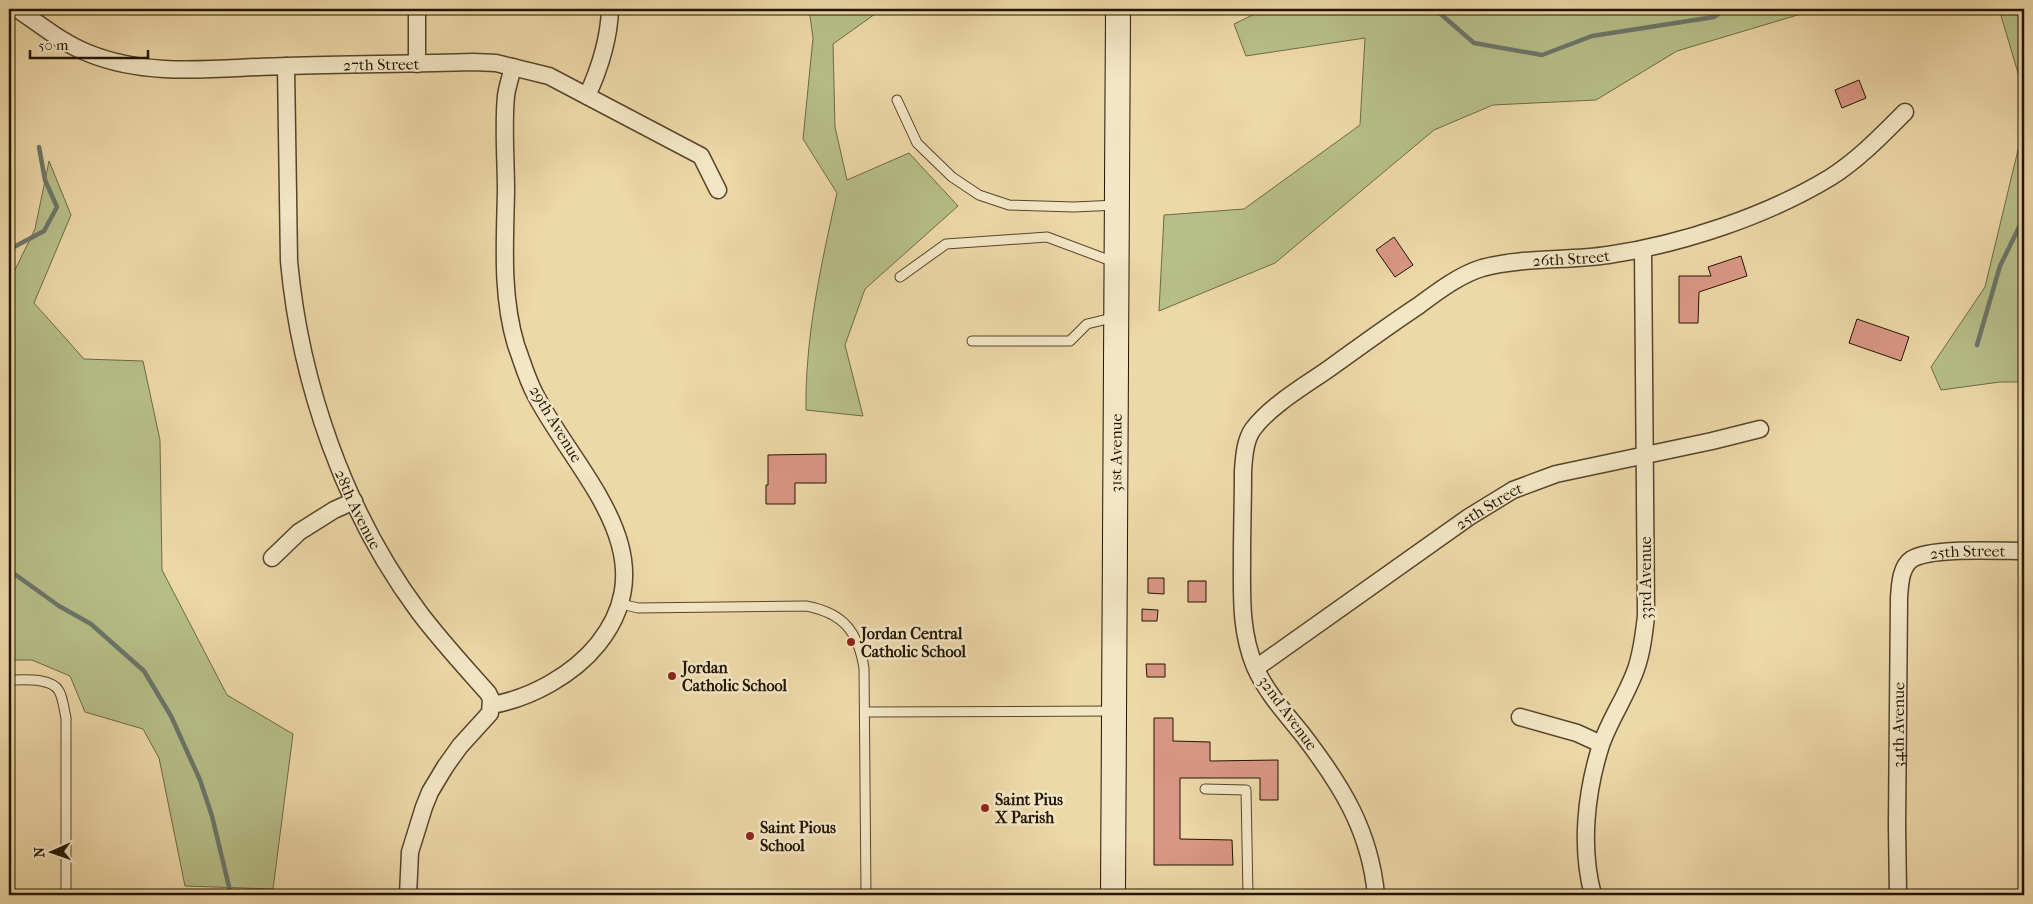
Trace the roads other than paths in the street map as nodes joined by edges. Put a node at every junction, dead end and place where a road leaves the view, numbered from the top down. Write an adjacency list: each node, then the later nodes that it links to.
1 (17, 9): 6 (street, 27th Street)
2 (417, 9): 5 (street)
3 (610, 9): 8 (street)
4 (1118, 9): 12 (street, 31st Avenue)
5 (416, 64): 6 (street, 27th Street); 7 (street, 27th Street)
6 (286, 66): 21 (street, 28th Avenue)
7 (513, 67): 8 (street, 27th Street); 25 (street, 29th Avenue)
8 (587, 96): 11 (street, 27th Street)
9 (897, 100): 12 (lane)
10 (1905, 112): 13 (street, 26th Street)
11 (718, 190)
12 (1117, 205): 14 (street, 31st Avenue)
13 (1643, 250): 19 (street, 26th Street); 20 (street, 33rd Avenue)
14 (1116, 263): 15 (lane); 16 (street, 31st Avenue)
15 (900, 277)
16 (1116, 317): 17 (lane); 29 (street, 31st Avenue)
17 (972, 341)
18 (1760, 429): 20 (street, 25th Street)
19 (1251, 431): 26 (street, 32nd Avenue)
20 (1645, 455): 26 (street, 25th Street); 32 (street, 33rd Avenue)
21 (354, 501): 23 (street); 28 (street, 28th Avenue)
22 (2024, 551): 24 (street, 25th Street)
23 (272, 558)
24 (1912, 559): 41 (street, 34th Avenue)
25 (621, 604): 28 (street, 29th Avenue); 30 (lane)
26 (1256, 668): 39 (street, 32nd Avenue)
27 (9, 680): 34 (lane)
28 (492, 705): 35 (street)
29 (1114, 711): 30 (lane); 37 (street, 31st Avenue)
30 (865, 712): 36 (lane)
31 (1520, 717): 32 (street)
32 (1601, 744): 40 (street, 33rd Avenue)
33 (1205, 790): 38 (lane)
34 (66, 895)
35 (408, 895)
36 (866, 895)
37 (1112, 895)
38 (1248, 895)
39 (1376, 895)
40 (1592, 895)
41 (1898, 895)

